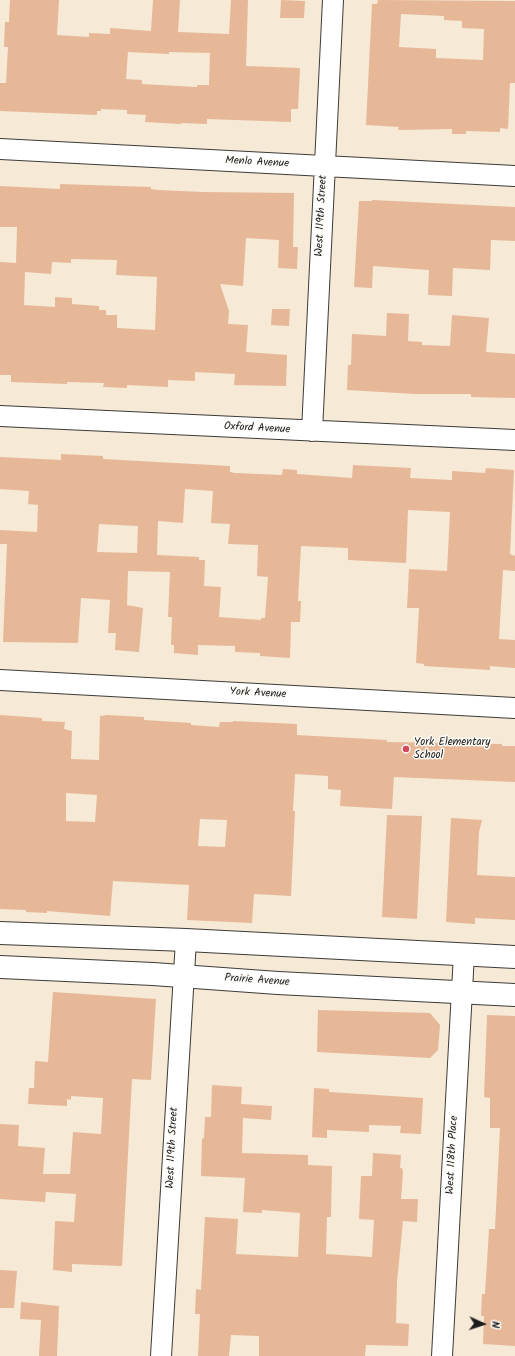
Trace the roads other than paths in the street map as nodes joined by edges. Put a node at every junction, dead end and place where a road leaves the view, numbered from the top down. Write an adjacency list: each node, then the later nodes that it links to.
1 (333, 0): 3 (street, West 119th Street)
2 (0, 149): 3 (street, Menlo Avenue)
3 (324, 167): 4 (street, Menlo Avenue); 6 (street, West 119th Street)
4 (515, 176)
5 (0, 416): 6 (street, Oxford Avenue)
6 (312, 431): 7 (street, Oxford Avenue)
7 (515, 440)
8 (0, 680): 9 (street, York Avenue)
9 (515, 708)
10 (0, 933): 11 (main road)
11 (186, 940): 12 (main road); 15 (street, West 119th Street)
12 (464, 954): 13 (main road); 16 (street, West 118th Place)
13 (515, 957)
14 (0, 967): 15 (main road, Prairie Avenue)
15 (184, 977): 16 (main road, Prairie Avenue); 18 (street, West 119th Street)
16 (462, 992): 17 (main road, Prairie Avenue); 19 (street, West 118th Place)
17 (515, 995)
18 (161, 1356)
19 (442, 1356)

